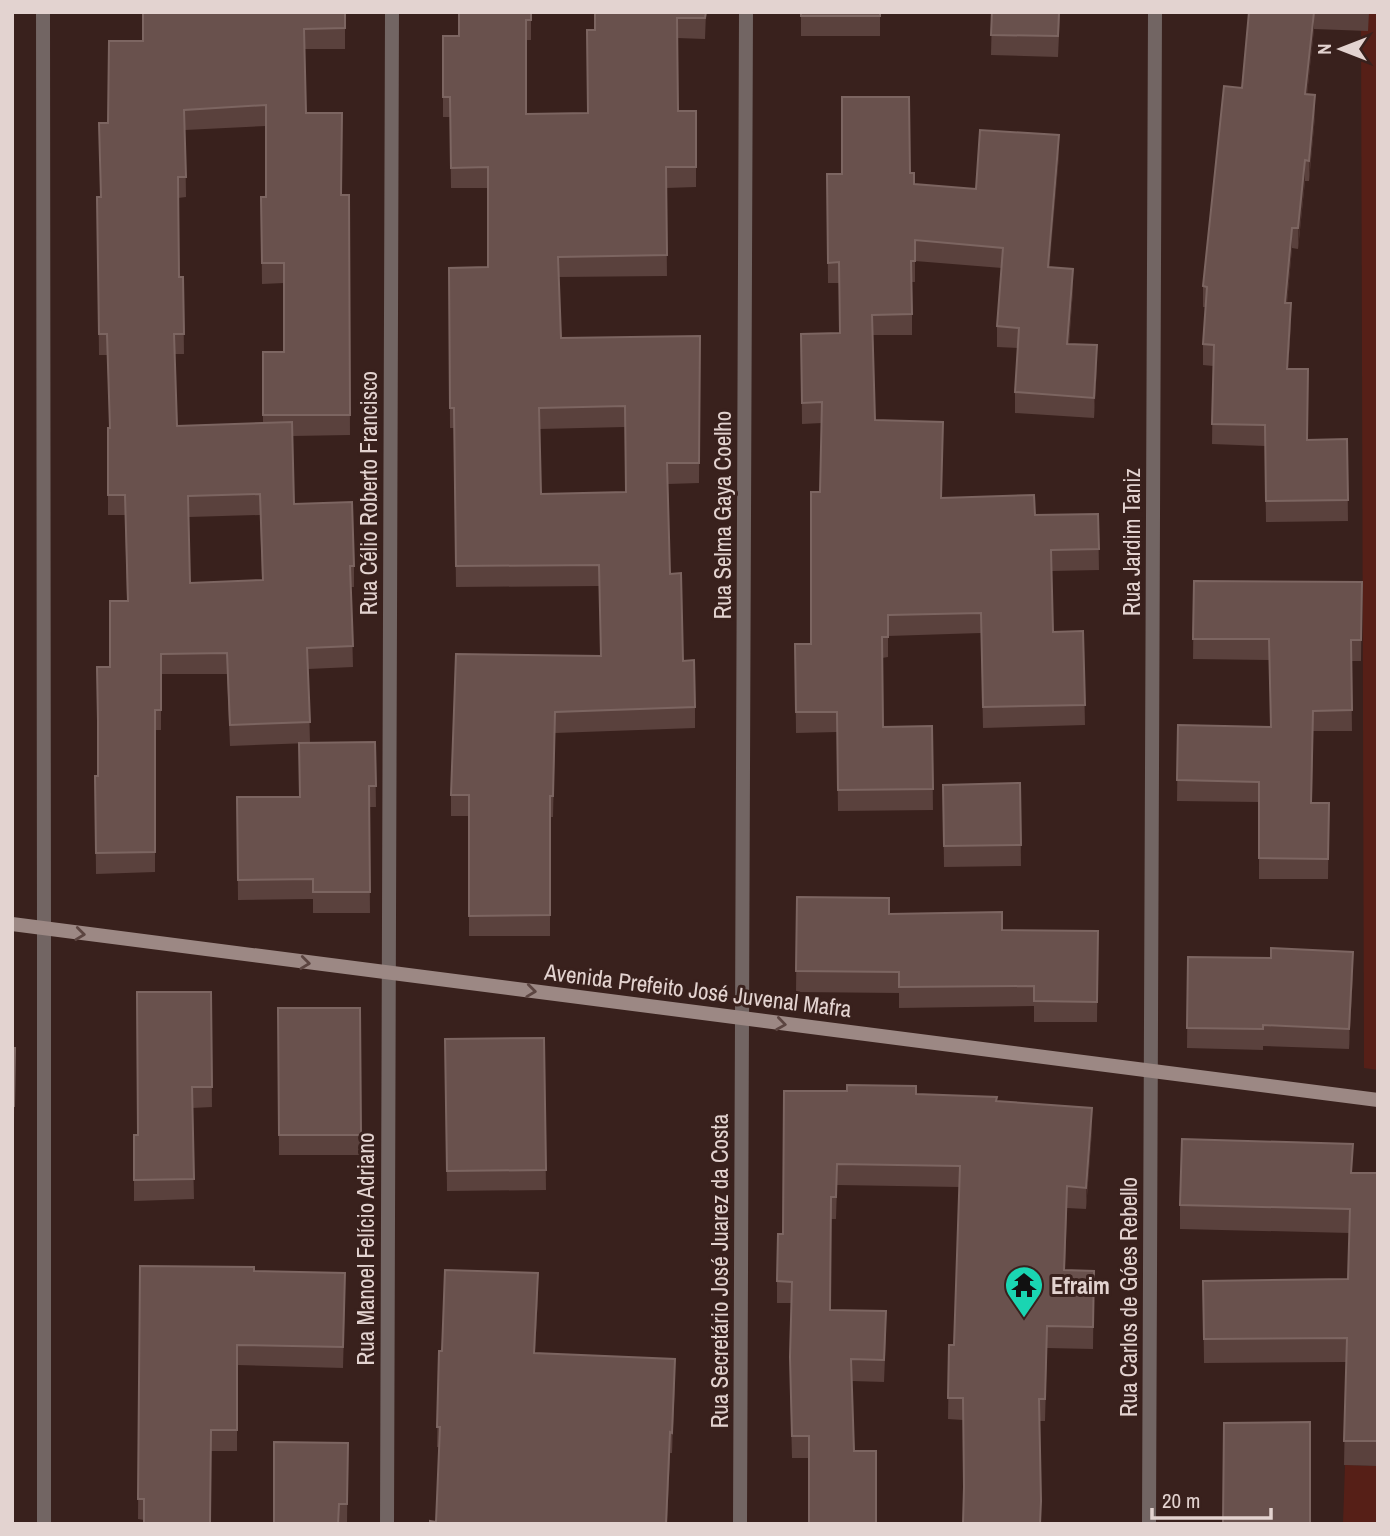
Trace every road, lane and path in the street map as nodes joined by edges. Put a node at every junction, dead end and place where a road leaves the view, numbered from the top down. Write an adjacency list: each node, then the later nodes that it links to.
1 (43, 12): 6 (street)
2 (392, 12): 7 (street, Rua Célio Roberto Francisco)
3 (746, 12): 8 (street, Rua Selma Gaya Coelho)
4 (1155, 12): 9 (street, Rua Jardim Taniz)
5 (12, 925): 6 (main road, Avenida Prefeito José Juvenal Mafra)
6 (44, 929): 7 (main road, Avenida Prefeito José Juvenal Mafra, one-way to 7); 11 (street)
7 (389, 974): 8 (main road, Avenida Prefeito José Juvenal Mafra, one-way to 8); 12 (street, Rua Manoel Felício Adriano)
8 (743, 1018): 9 (main road, Avenida Prefeito José Juvenal Mafra, one-way to 9); 13 (street, Rua Secretário José Juarez da Costa)
9 (1152, 1071): 10 (main road, Avenida Prefeito José Juvenal Mafra); 14 (street, Rua Carlos de Góes Rebello)
10 (1378, 1100)
11 (44, 1524)
12 (387, 1524)
13 (740, 1524)
14 (1149, 1524)

